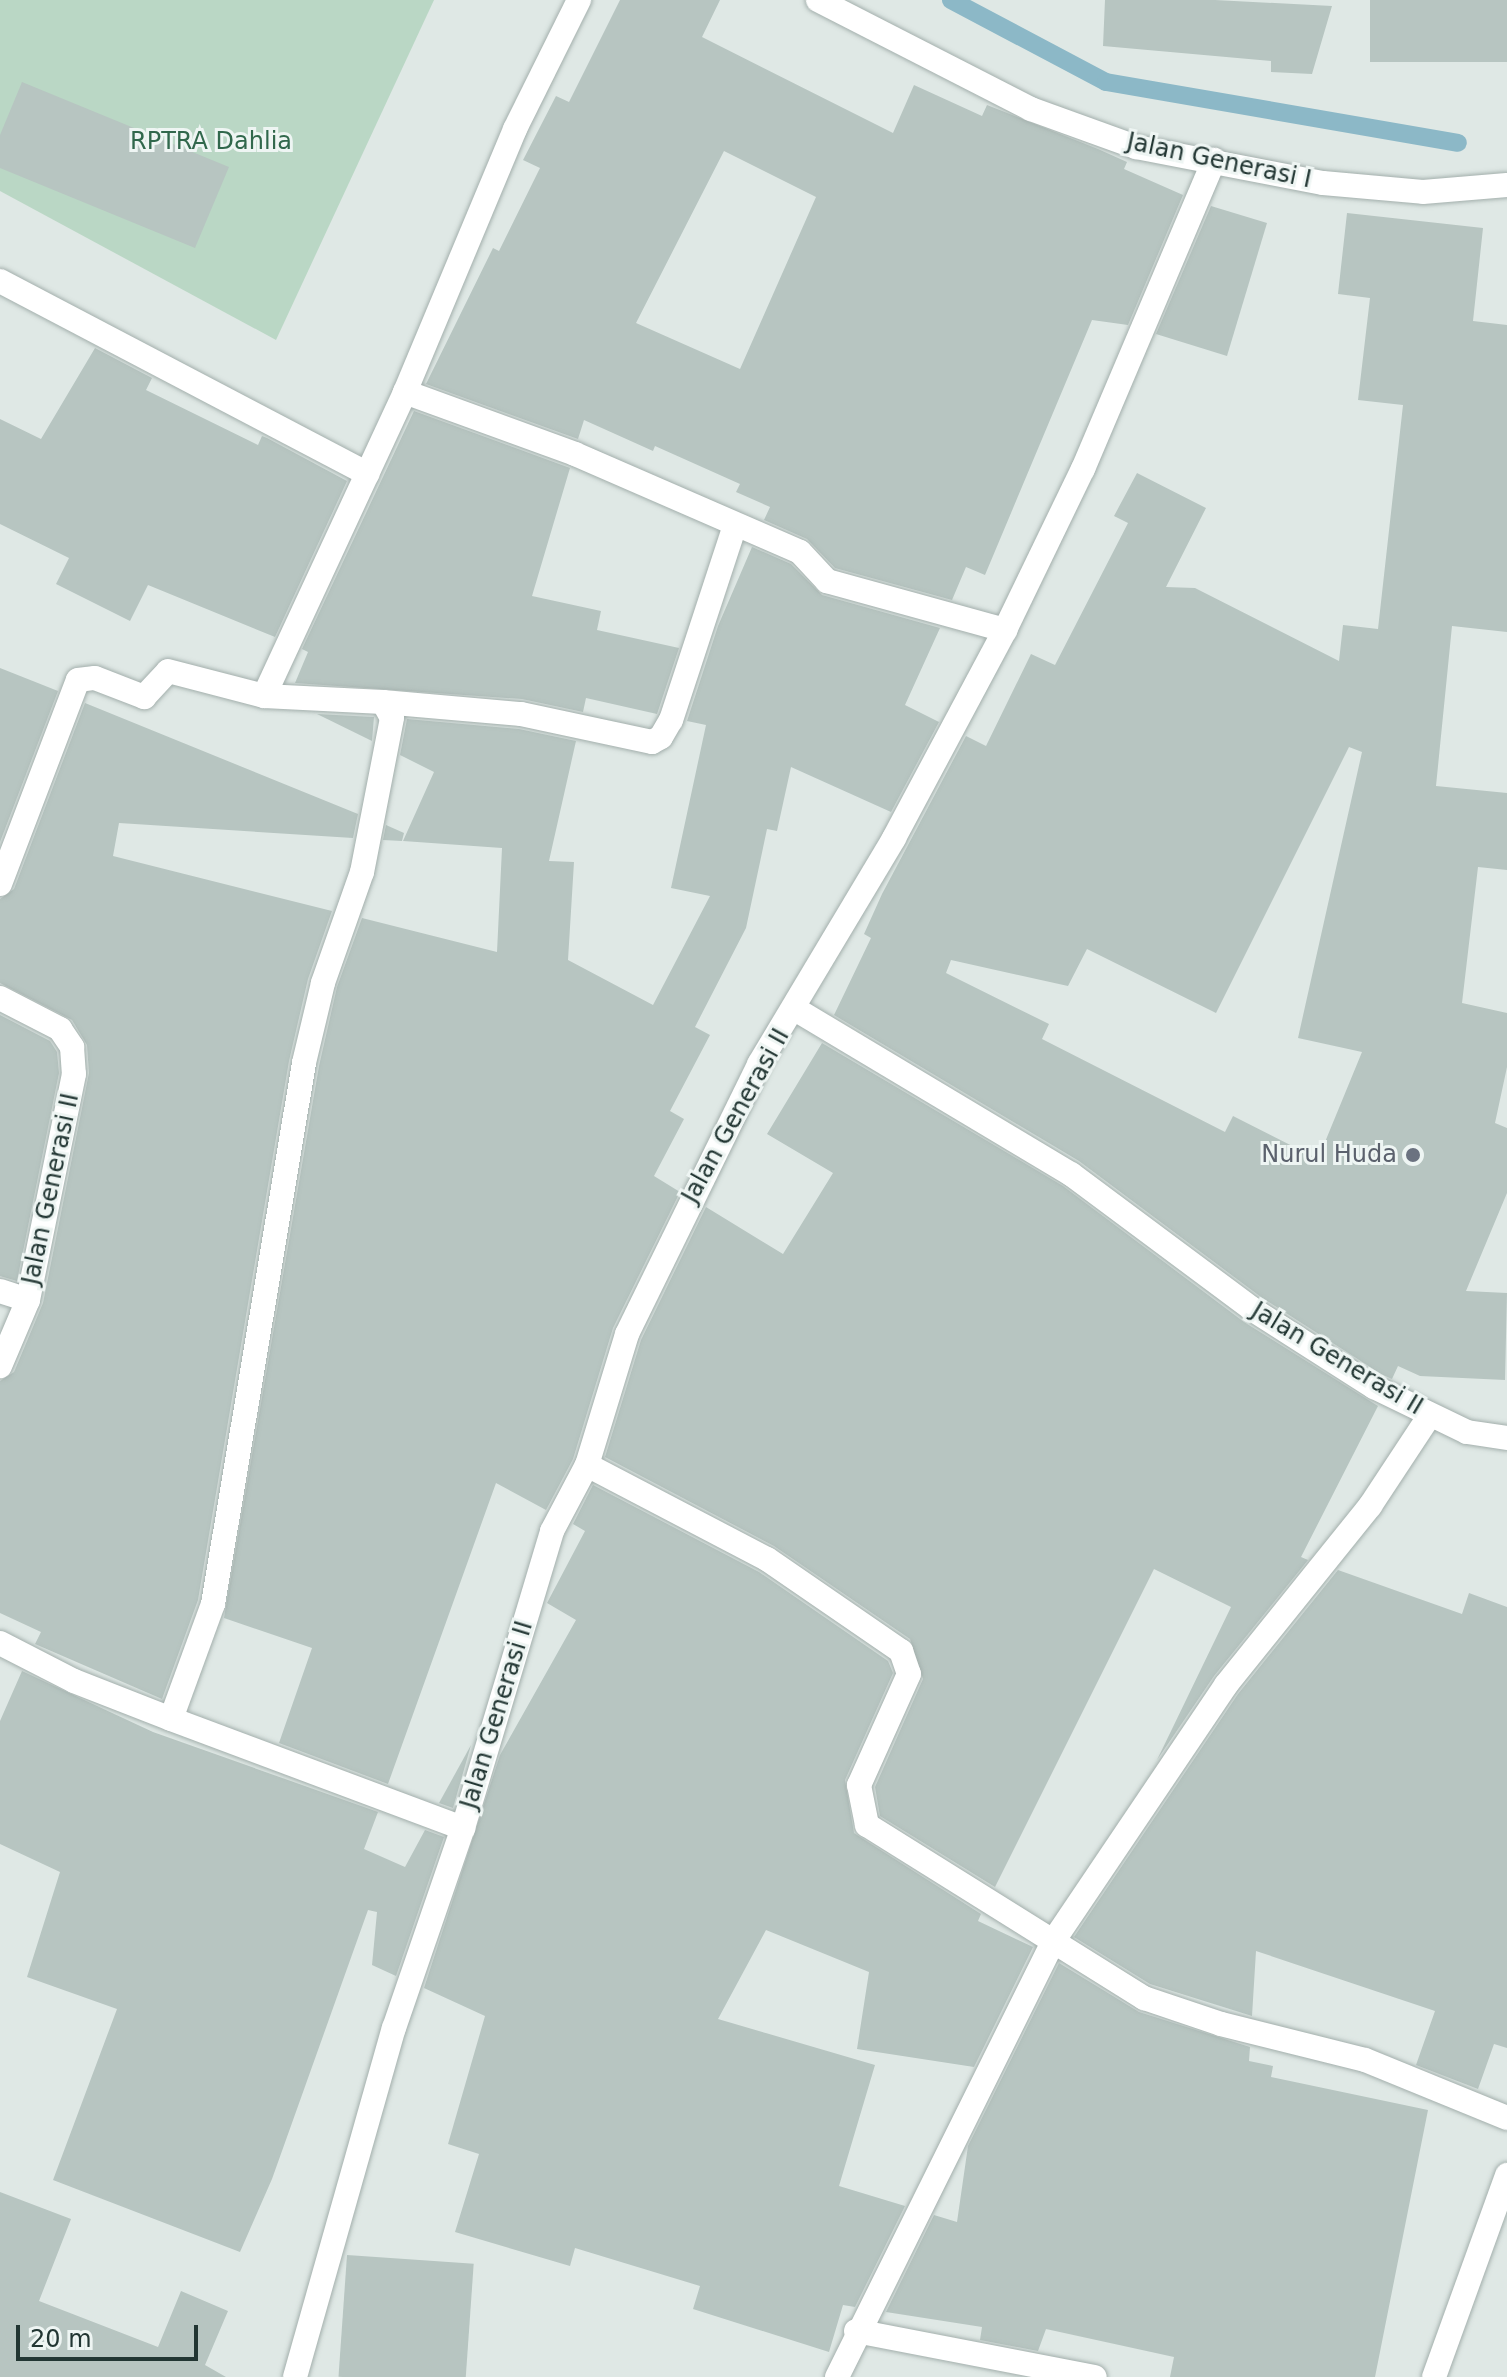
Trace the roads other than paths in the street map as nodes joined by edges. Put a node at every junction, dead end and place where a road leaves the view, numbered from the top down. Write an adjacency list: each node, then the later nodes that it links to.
1 (579, 0): 6 (street)
2 (818, 0): 3 (street, Jalan Generasi I)
3 (1214, 160): 4 (street, Jalan Generasi I); 9 (street)
4 (1507, 185)
5 (0, 281): 7 (street)
6 (405, 392): 7 (street); 8 (street)
7 (367, 474): 10 (street)
8 (735, 525): 9 (street); 11 (street)
9 (1005, 630): 14 (street)
10 (264, 696): 11 (street); 12 (street)
11 (383, 702): 22 (street)
12 (0, 884)
13 (0, 998): 16 (street, Jalan Generasi II)
14 (795, 1009): 18 (street, Jalan Generasi II); 20 (street, Jalan Generasi II)
15 (0, 1291): 16 (street)
16 (28, 1300): 17 (street, Jalan Generasi II)
17 (0, 1366)
18 (1430, 1415): 19 (street, Jalan Generasi II); 24 (street)
19 (1507, 1438)
20 (587, 1465): 23 (street, Jalan Generasi II); 24 (street)
21 (0, 1643): 22 (street, Jalan Generasi II)
22 (171, 1719): 23 (street, Jalan Generasi II)
23 (463, 1828): 28 (street, Jalan Generasi II)
24 (1052, 1943): 25 (street); 27 (street)
25 (1507, 2118)
26 (1507, 2175): 31 (street)
27 (856, 2331): 29 (street); 30 (street)
28 (295, 2377)
29 (837, 2377)
30 (1095, 2377)
31 (1434, 2377)

